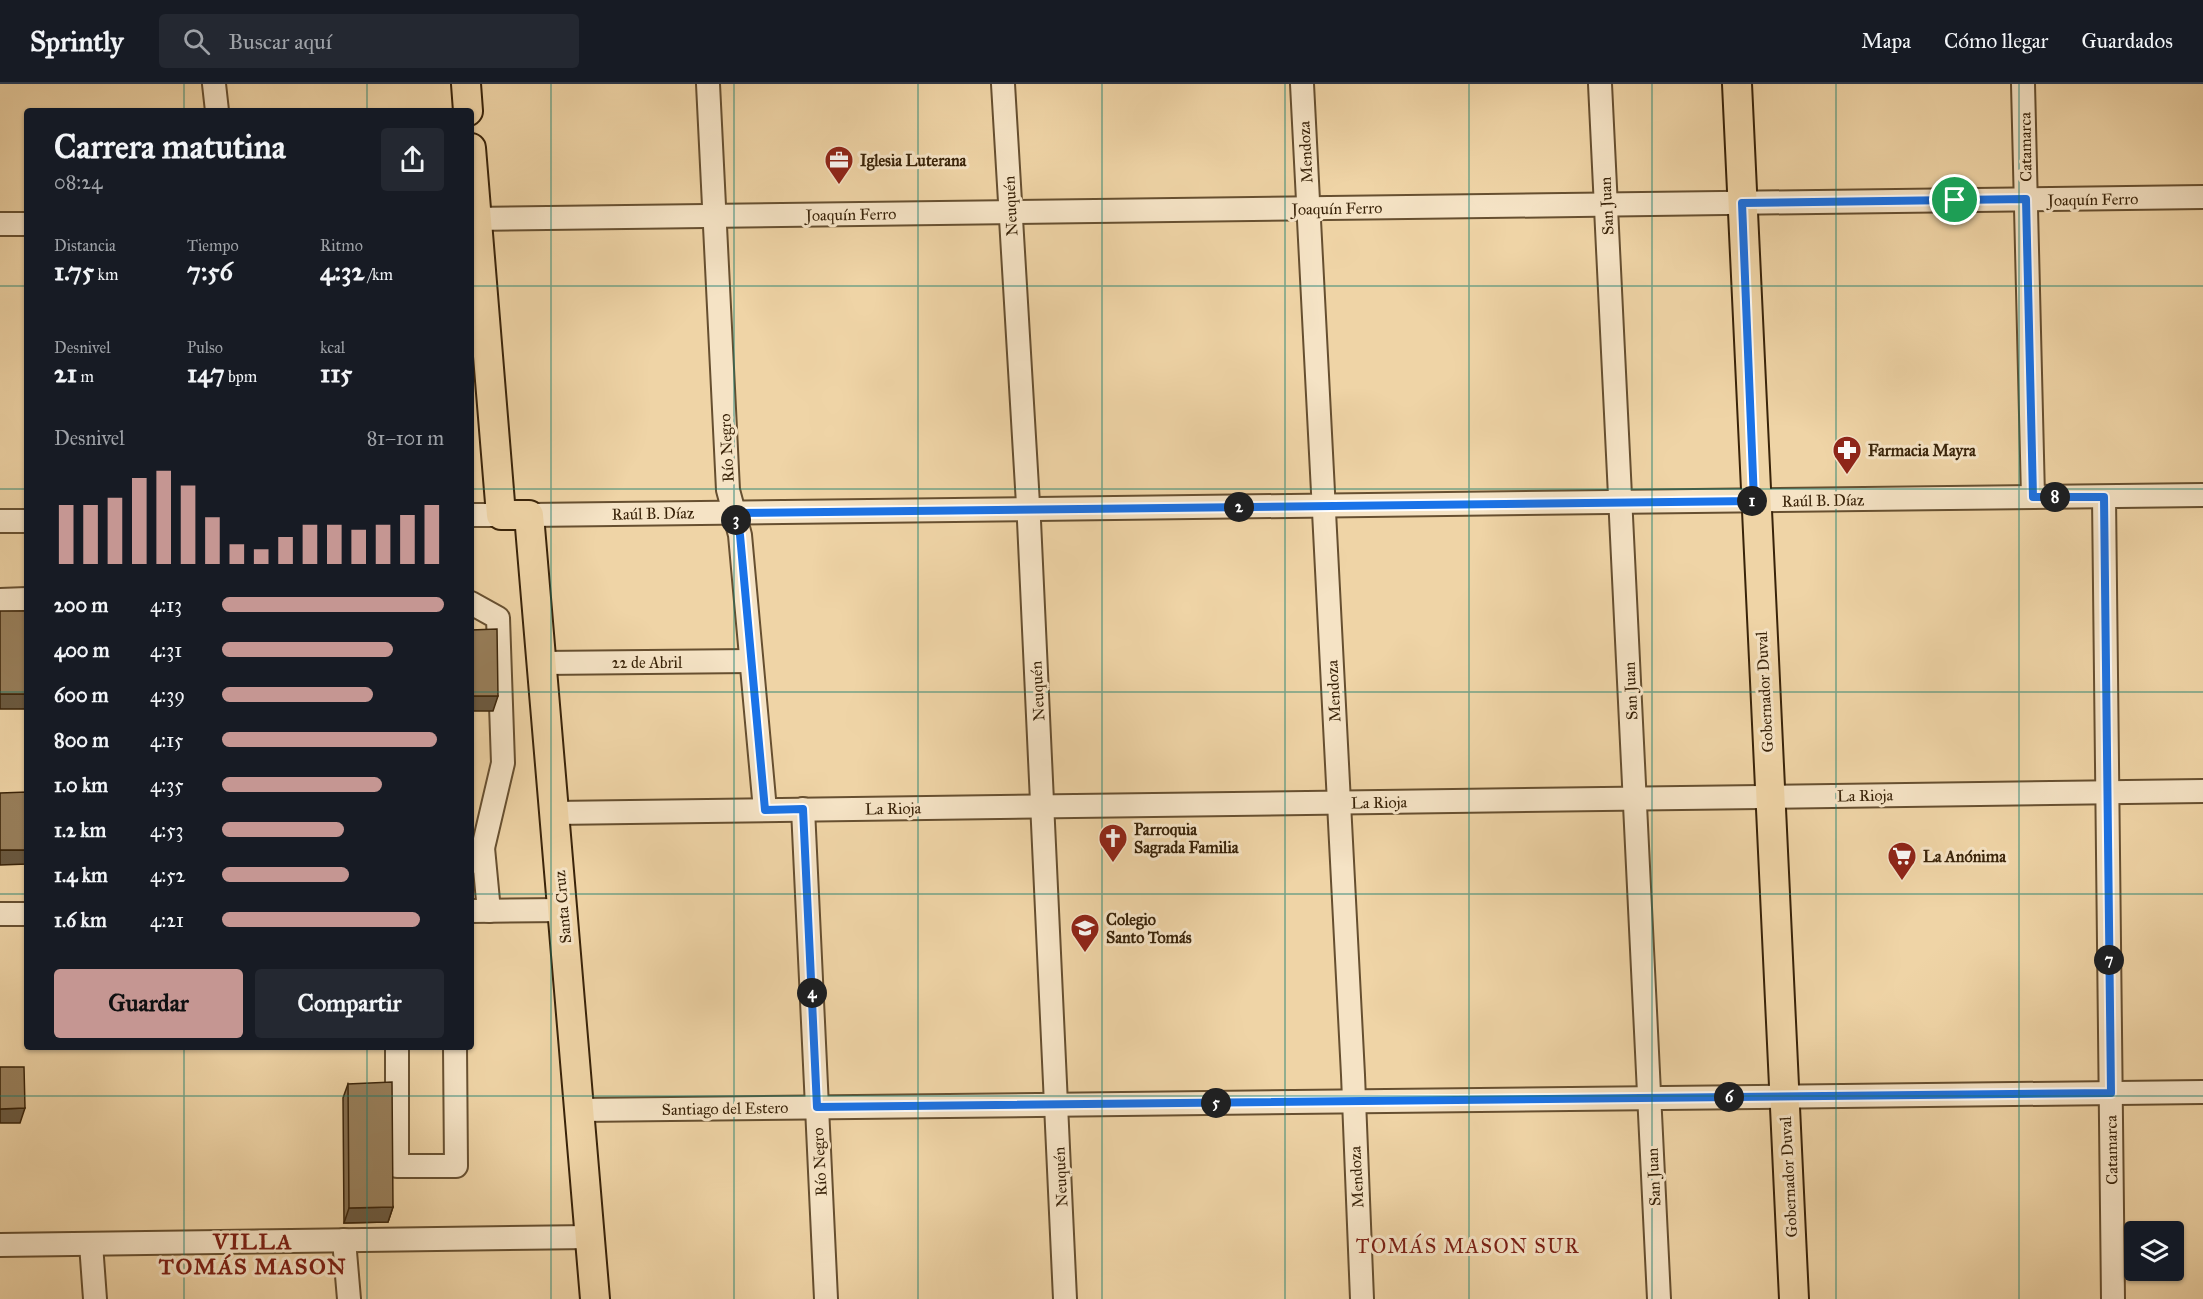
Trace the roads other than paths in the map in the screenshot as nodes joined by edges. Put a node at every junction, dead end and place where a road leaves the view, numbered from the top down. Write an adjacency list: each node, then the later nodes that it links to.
1 (214, 84): 9 (street)
2 (466, 84): 10 (main road)
3 (708, 84): 17 (street, Río Negro)
4 (1003, 84): 16 (street, Neuquén)
5 (1302, 84): 15 (street, Mendoza)
6 (1600, 84): 14 (street, San Juan)
7 (1737, 84): 13 (main road, Gobernador Duval)
8 (2023, 84): 12 (street, Catamarca)
9 (217, 108)
10 (468, 108)
11 (2203, 197): 12 (street, Joaquín Ferro)
12 (2026, 199): 13 (street, Joaquín Ferro); 22 (street, Catamarca)
13 (1742, 203): 14 (street, Joaquín Ferro); 24 (main road, Gobernador Duval)
14 (1606, 204): 15 (street, Joaquín Ferro); 25 (street, San Juan)
15 (1308, 208): 16 (street, Joaquín Ferro); 26 (street, Mendoza)
16 (1011, 212): 17 (street, Joaquín Ferro); 27 (street, Neuquén)
17 (714, 216): 18 (street, Joaquín Ferro); 28 (street, Río Negro)
18 (474, 219): 30 (main road)
19 (0, 224): 20 (street)
20 (24, 224)
21 (2203, 495): 23 (street, Raúl B. Díaz)
22 (2033, 497): 23 (street, Raúl B. Díaz); 24 (street, Raúl B. Díaz)
23 (2104, 497): 40 (street, Catamarca)
24 (1754, 501): 25 (street, Raúl B. Díaz); 41 (main road, Gobernador Duval)
25 (1620, 502): 26 (street, Raúl B. Díaz); 42 (street, San Juan)
26 (1324, 506): 27 (street, Raúl B. Díaz); 43 (street, Mendoza)
27 (1028, 509): 28 (street, Raúl B. Díaz); 44 (street, Neuquén)
28 (734, 513): 31 (street, Raúl B. Díaz); 37 (street, Río Negro)
29 (474, 515): 30 (street, Raúl B. Díaz)
30 (501, 515): 31 (main road, Raúl B. Díaz)
31 (529, 515): 38 (main road, Santa Cruz)
32 (0, 521): 33 (street)
33 (24, 521)
34 (24, 599): 35 (street)
35 (0, 600)
36 (474, 605): 48 (street)
37 (751, 662): 38 (street, 22 de Abril); 46 (street, Río Negro)
38 (542, 663): 47 (main road, Santa Cruz)
39 (2203, 791): 40 (street, La Rioja)
40 (2107, 792): 41 (street, La Rioja); 56 (street, Catamarca)
41 (1769, 796): 42 (street, La Rioja); 57 (main road, Gobernador Duval)
42 (1635, 798): 43 (street, La Rioja); 58 (street, San Juan)
43 (1339, 802): 44 (street, La Rioja); 59 (street, Mendoza)
44 (1042, 806): 45 (street, La Rioja); 60 (street, Neuquén)
45 (803, 809): 46 (street, La Rioja); 61 (street, Río Negro)
46 (765, 810): 47 (street, La Rioja)
47 (554, 813): 49 (main road, Santa Cruz)
48 (477, 855): 50 (street)
49 (562, 910): 50 (street); 62 (main road, Santa Cruz)
50 (480, 911)
51 (0, 914): 52 (street)
52 (24, 914)
53 (397, 1050): 54 (street)
54 (455, 1050)
55 (2203, 1092): 56 (street, Santiago del Estero)
56 (2111, 1093): 57 (street, Santiago del Estero); 75 (street, Catamarca)
57 (1784, 1096): 58 (street, Santiago del Estero); 74 (main road, Gobernador Duval)
58 (1649, 1098): 59 (street, Santiago del Estero); 73 (street, San Juan)
59 (1353, 1101): 60 (street, Santiago del Estero); 72 (street, Mendoza)
60 (1056, 1105): 61 (street, Santiago del Estero); 71 (street, Neuquén)
61 (817, 1107): 62 (street, Santiago del Estero); 70 (street, Río Negro)
62 (579, 1110): 63 (main road, Santa Cruz)
63 (590, 1237): 64 (street); 69 (main road, Santa Cruz)
64 (344, 1240): 65 (street); 68 (street)
65 (91, 1244): 66 (street); 67 (street)
66 (0, 1245)
67 (95, 1299)
68 (349, 1299)
69 (596, 1299)
70 (826, 1299)
71 (1065, 1299)
72 (1362, 1299)
73 (1659, 1299)
74 (1794, 1299)
75 (2113, 1299)

